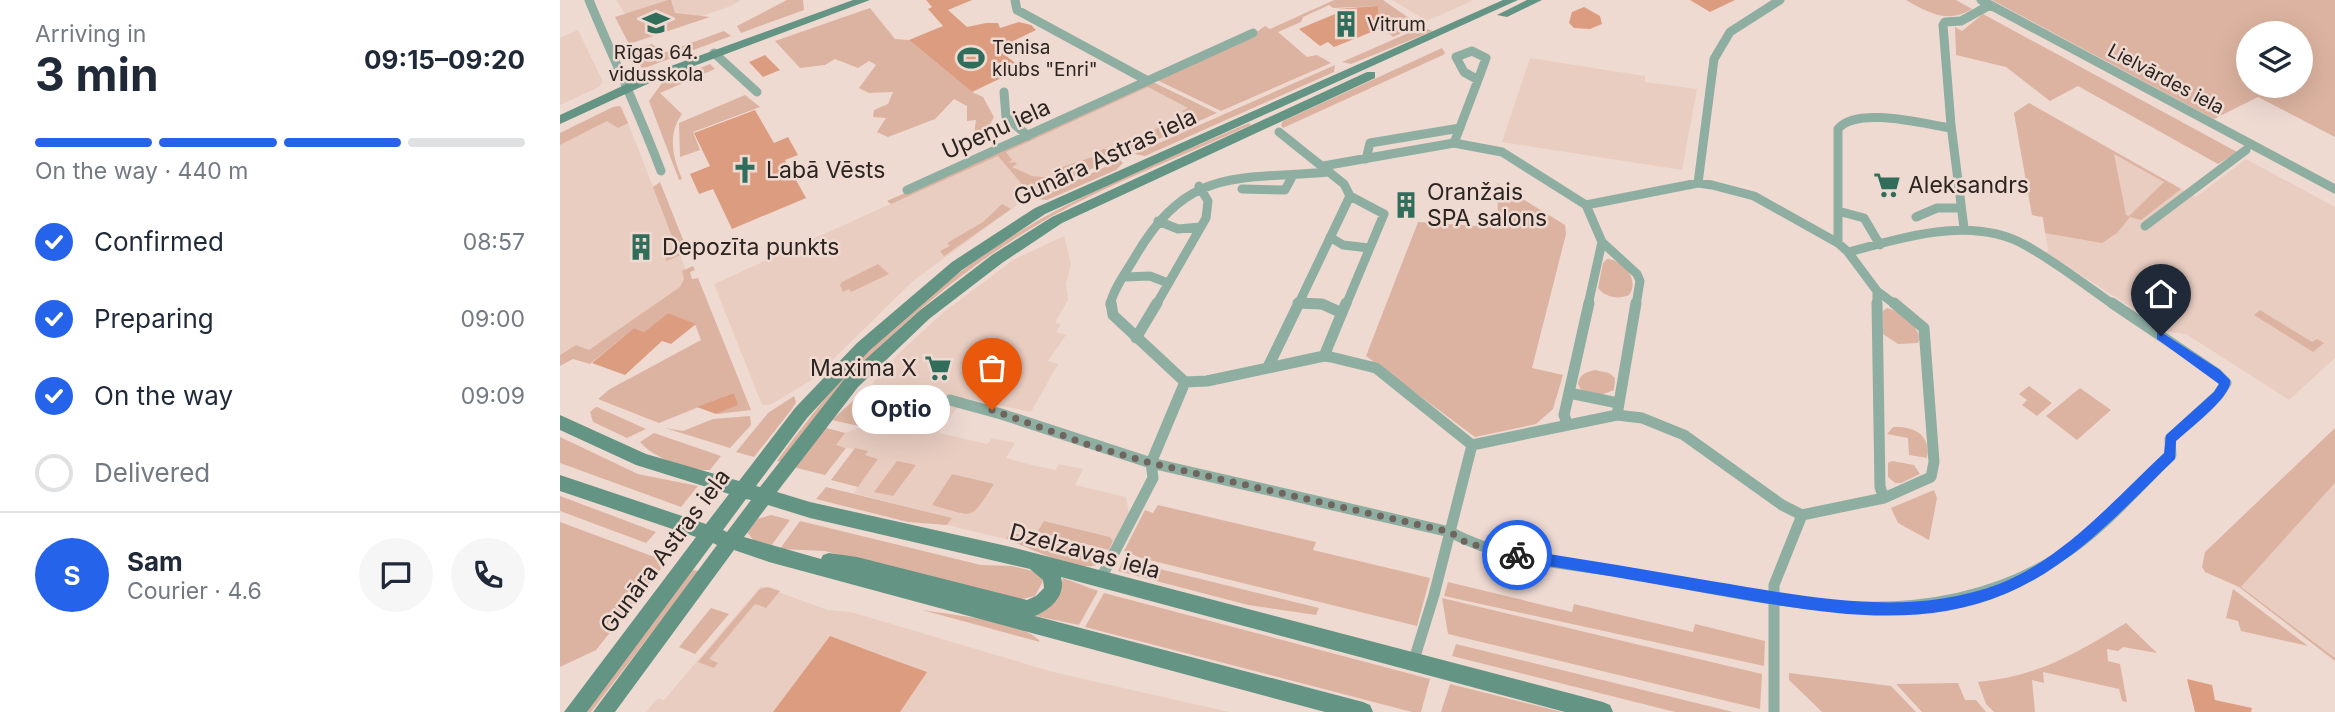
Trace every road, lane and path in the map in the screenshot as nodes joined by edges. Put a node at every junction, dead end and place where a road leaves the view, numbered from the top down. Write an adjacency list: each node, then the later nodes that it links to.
1 (589, 0): 13 (street)
2 (864, 0): 10 (main road)
3 (1015, 0): 12 (street)
4 (1512, 0): 16 (main road, Gunāra Astras iela)
5 (1536, 0): 16 (main road, Gunāra Astras iela)
6 (1780, 0): 30 (street)
7 (1981, 0): 8 (street, Lielvārdes iela)
8 (1990, 5): 19 (street); 33 (street, Lielvārdes iela)
9 (1253, 33): 12 (street, Upeņu iela)
10 (714, 53): 13 (main road); 14 (street)
11 (1478, 80): 18 (street)
12 (1148, 81): 22 (street, Upeņu iela)
13 (628, 86): 17 (main road); 28 (street)
14 (757, 92)
15 (1004, 92): 22 (street)
16 (1261, 118): 69 (main road, Gunāra Astras iela); 70 (main road, Gunāra Astras iela)
17 (560, 120)
18 (1460, 128): 21 (street); 23 (street)
19 (1951, 128): 37 (street); 38 (street)
20 (1279, 132): 27 (street)
21 (1427, 133): 24 (street); 26 (street)
22 (1028, 136): 34 (street, Upeņu iela)
23 (1454, 143): 24 (street); 36 (street)
24 (1429, 148): 26 (street)
25 (2246, 149): 41 (street)
26 (1366, 159): 27 (street)
27 (1326, 169): 29 (street); 35 (street)
28 (661, 170)
29 (1293, 175): 31 (street); 32 (street)
30 (1698, 183): 36 (street); 46 (street)
31 (1199, 186): 40 (street); 42 (street)
32 (1242, 189)
33 (2335, 189)
34 (907, 190)
35 (1350, 196): 44 (street); 48 (street)
36 (1586, 205): 45 (street)
37 (1960, 208): 39 (street); 43 (street)
38 (1838, 211): 46 (street); 47 (street)
39 (1916, 218)
40 (1158, 221): 42 (street); 50 (street)
41 (2145, 226)
42 (1200, 227): 51 (street)
43 (1964, 228): 47 (street); 79 (street)
44 (1330, 237): 48 (street); 53 (street)
45 (1602, 242): 59 (street); 61 (street)
46 (1838, 243): 49 (street)
47 (1880, 244): 49 (street)
48 (1369, 248): 54 (street)
49 (1848, 252): 52 (street)
50 (1125, 277): 51 (street); 55 (street)
51 (1168, 283): 55 (street)
52 (1877, 291): 71 (street); 71 (street)
53 (1298, 303): 54 (street); 57 (street)
54 (1342, 313): 56 (street)
55 (1136, 338): 58 (street)
56 (1324, 356): 57 (street); 66 (street)
57 (1268, 367): 58 (street)
58 (1185, 382): 67 (street)
59 (1569, 393): 61 (street); 63 (street)
60 (950, 400): 67 (street)
61 (1617, 409): 63 (street); 72 (street)
62 (560, 422): 65 (main road, Dzelzavas iela)
63 (1567, 423): 66 (street)
64 (560, 429): 65 (main road)
65 (582, 432): 69 (main road, Dzelzavas iela)
66 (1472, 445): 73 (street)
67 (1151, 463): 73 (street); 78 (street)
68 (560, 482): 74 (main road)
69 (743, 491): 70 (main road, Dzelzavas iela); 74 (main road, Gunāra Astras iela)
70 (764, 497): 75 (main road, Gunāra Astras iela); 76 (main road, Dzelzavas iela)
71 (1885, 498): 72 (street)
72 (1802, 515): 79 (street)
73 (1450, 532): 79 (street); 80 (street)
74 (709, 535): 75 (main road); 81 (main road, Gunāra Astras iela)
75 (730, 543): 77 (main road); 82 (main road, Gunāra Astras iela)
76 (1036, 561): 77 (main road); 78 (main road, Dzelzavas iela)
77 (813, 565): 83 (main road)
78 (1100, 580): 80 (main road, Dzelzavas iela)
79 (1775, 599): 85 (street)
80 (1413, 663): 84 (main road, Dzelzavas iela)
81 (574, 712)
82 (603, 712)
83 (1363, 712)
84 (1603, 712)
85 (1774, 712)

